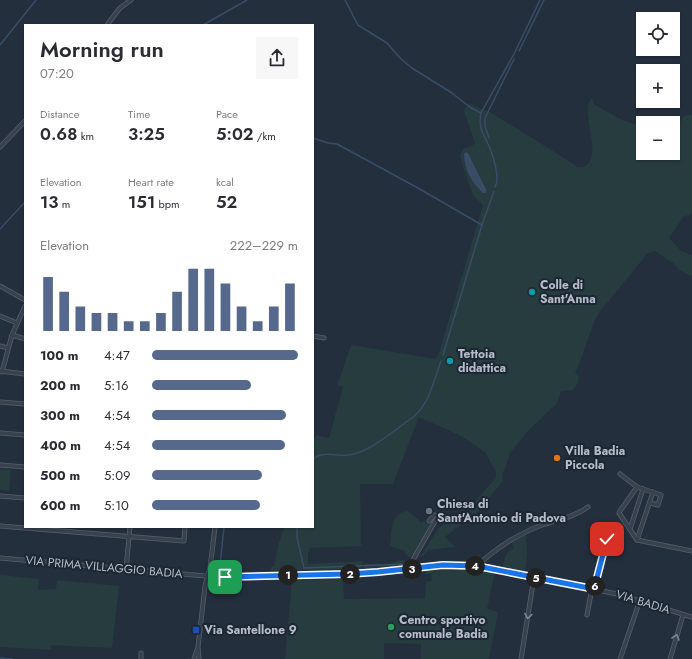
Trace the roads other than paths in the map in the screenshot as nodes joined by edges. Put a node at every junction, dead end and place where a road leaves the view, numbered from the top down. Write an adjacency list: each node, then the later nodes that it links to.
1 (131, 0): 2 (street)
2 (107, 24)
3 (24, 122): 4 (street)
4 (0, 147)
5 (0, 286): 6 (street)
6 (24, 299)
7 (24, 308): 9 (street)
8 (0, 316): 9 (street)
9 (17, 323): 10 (street)
10 (12, 335): 13 (street); 15 (street)
11 (314, 336): 12 (street)
12 (324, 338)
13 (24, 340)
14 (0, 346): 15 (street)
15 (8, 348): 16 (street)
16 (1, 372): 17 (street)
17 (24, 374)
18 (0, 402): 19 (street)
19 (24, 404)
20 (0, 433): 21 (street)
21 (24, 435)
22 (0, 465): 23 (street)
23 (24, 467)
24 (620, 474): 25 (street)
25 (637, 487): 26 (street); 37 (street)
26 (643, 489): 27 (street); 37 (street)
27 (653, 492): 30 (street); 30 (street)
28 (0, 496): 29 (street)
29 (24, 498)
30 (650, 503): 40 (street)
31 (588, 507): 43 (street)
32 (429, 521): 45 (street)
33 (0, 526): 38 (street)
34 (130, 528): 38 (street)
35 (185, 528): 38 (street)
36 (214, 528): 46 (street)
37 (630, 529): 40 (street)
38 (130, 538): 44 (street)
39 (607, 539): 48 (street)
40 (637, 540): 41 (street)
41 (692, 551)
42 (0, 558): 44 (street, VIA PRIMA VILLAGGIO BADIA)
43 (477, 566): 45 (street, VIA BADIA); 47 (street, VIA BADIA)
44 (126, 569): 46 (street, VIA PRIMA VILLAGGIO BADIA)
45 (410, 569): 46 (street, VIA BADIA)
46 (208, 576): 53 (street)
47 (534, 577): 48 (street, VIA BADIA); 58 (street, one-way to 58)
48 (593, 589): 49 (street, VIA BADIA); 50 (street)
49 (640, 600): 51 (street, VIA BADIA); 59 (street)
50 (587, 615)
51 (683, 615): 52 (street, VIA BADIA); 60 (street, one-way to 51)
52 (692, 618)
53 (198, 647): 56 (street); 57 (street)
54 (141, 653): 55 (street)
55 (141, 659)
56 (194, 659)
57 (199, 659)
58 (521, 659)
59 (620, 659)
60 (670, 659)

